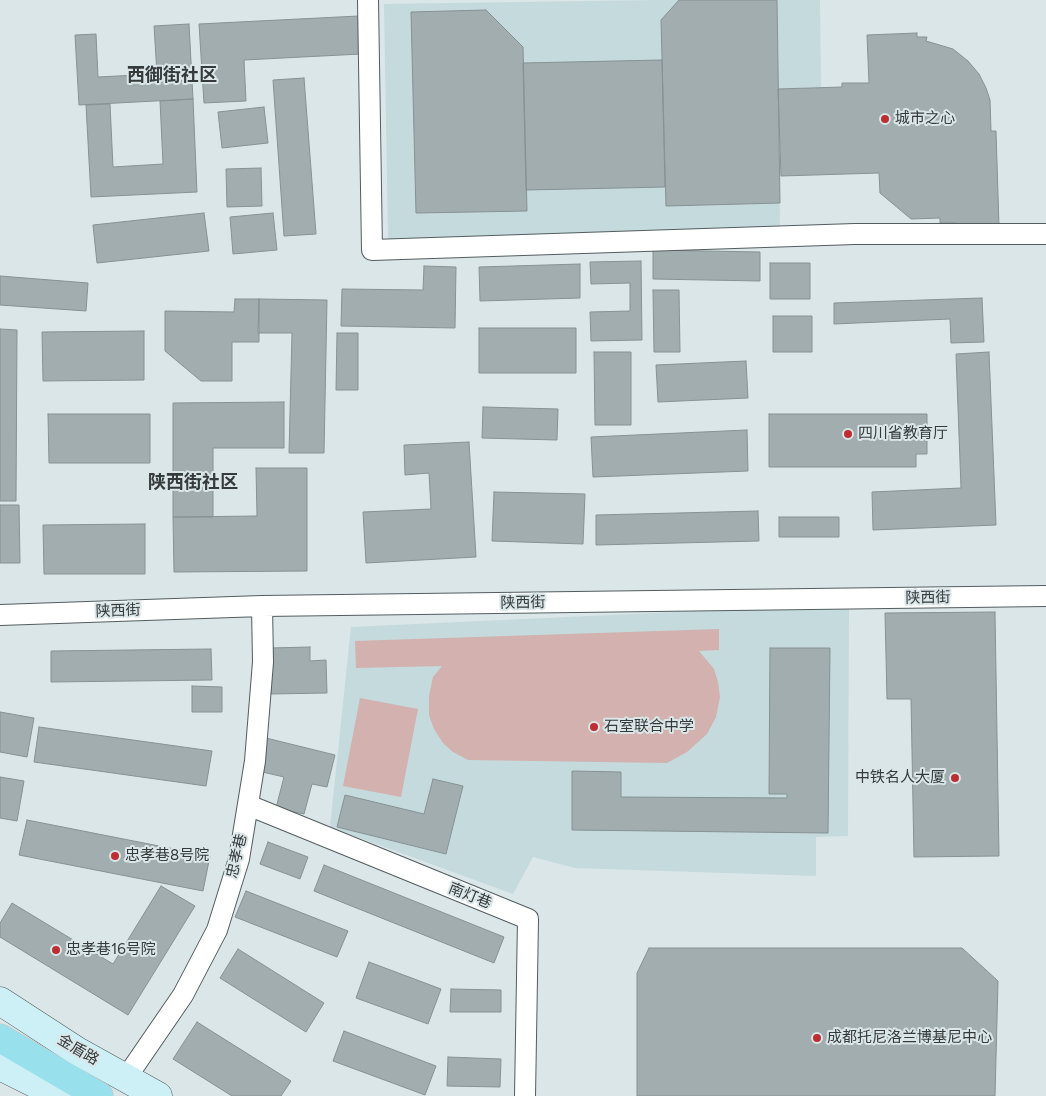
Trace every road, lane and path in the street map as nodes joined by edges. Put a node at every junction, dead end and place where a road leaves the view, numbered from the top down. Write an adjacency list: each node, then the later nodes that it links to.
1 (368, 0): 2 (street)
2 (1046, 234)
3 (1046, 596): 4 (street, 陕西街)
4 (262, 606): 5 (street, 陕西街); 6 (street, 忠孝巷)
5 (0, 615)
6 (248, 805): 10 (street, 忠孝巷); 14 (street, 南灯巷)
7 (0, 1001): 10 (main road, 金盾路)
8 (0, 1038): 12 (main road, 金盾路)
9 (0, 1066): 11 (main road)
10 (126, 1078): 13 (main road, 金盾路)
11 (60, 1096)
12 (99, 1096)
13 (158, 1096)
14 (525, 1096)

